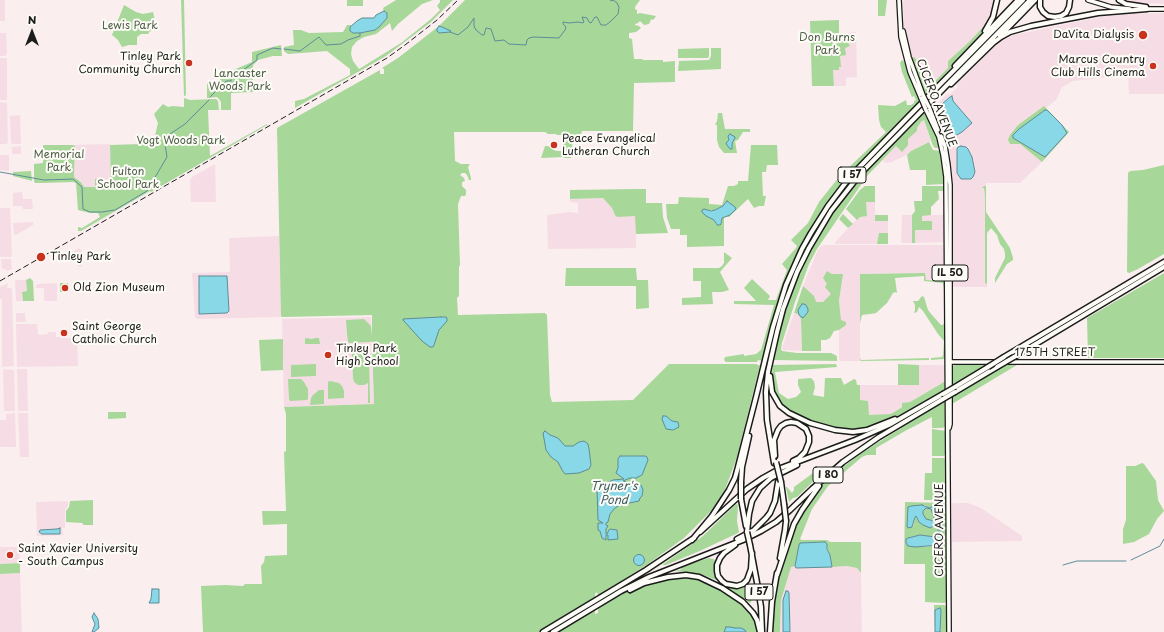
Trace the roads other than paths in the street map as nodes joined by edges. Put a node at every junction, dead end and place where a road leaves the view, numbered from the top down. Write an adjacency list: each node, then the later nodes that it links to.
1 (900, 0): 17 (main road, CICERO AVENUE / IL 50)
2 (997, 0): 15 (highway)
3 (1018, 0): 15 (highway)
4 (1023, 0): 17 (highway, I 57)
5 (1030, 0): 16 (highway, I 57)
6 (1035, 0): 14 (highway)
7 (1040, 0): 8 (highway)
8 (1070, 0)
9 (1088, 0): 12 (main road)
10 (1094, 0): 12 (main road)
11 (1119, 0): 12 (highway)
12 (1146, 8): 13 (main road); 14 (highway)
13 (1164, 8)
14 (993, 43): 16 (highway)
15 (972, 47): 17 (highway)
16 (942, 89): 20 (highway, I 57)
17 (924, 97): 21 (main road, CICERO AVENUE / IL 50, bridge); 23 (highway, I 57)
18 (1164, 262): 24 (highway, I 80, bridge)
19 (1164, 268): 26 (highway, I 80, bridge)
20 (776, 332): 24 (highway); 25 (highway, I 57)
21 (949, 362): 22 (main road, 175TH STREET); 43 (main road, CICERO AVENUE / IL 50)
22 (1164, 362)
23 (756, 397): 32 (highway, I 57, bridge); 34 (highway)
24 (926, 404): 28 (highway, I 80)
25 (766, 406): 27 (highway, I 57); 29 (highway)
26 (879, 437): 33 (highway, I 80); 37 (highway)
27 (775, 456): 29 (highway, I 57); 30 (highway)
28 (813, 456): 30 (highway, I 80); 32 (highway)
29 (775, 462): 31 (highway, bridge)
30 (763, 478): 34 (highway, I 80)
31 (779, 482): 35 (highway); 37 (highway, I 57, bridge)
32 (747, 525): 36 (highway, I 57, bridge)
33 (761, 531): 35 (highway, I 80); 36 (highway)
34 (692, 540): 39 (highway, I 80)
35 (715, 550): 38 (highway, I 80)
36 (752, 553): 41 (highway, I 57)
37 (777, 575): 42 (highway, I 57)
38 (611, 598): 40 (highway, I 80); 41 (highway)
39 (543, 632)
40 (553, 632)
41 (761, 632)
42 (770, 632)
43 (949, 632)

